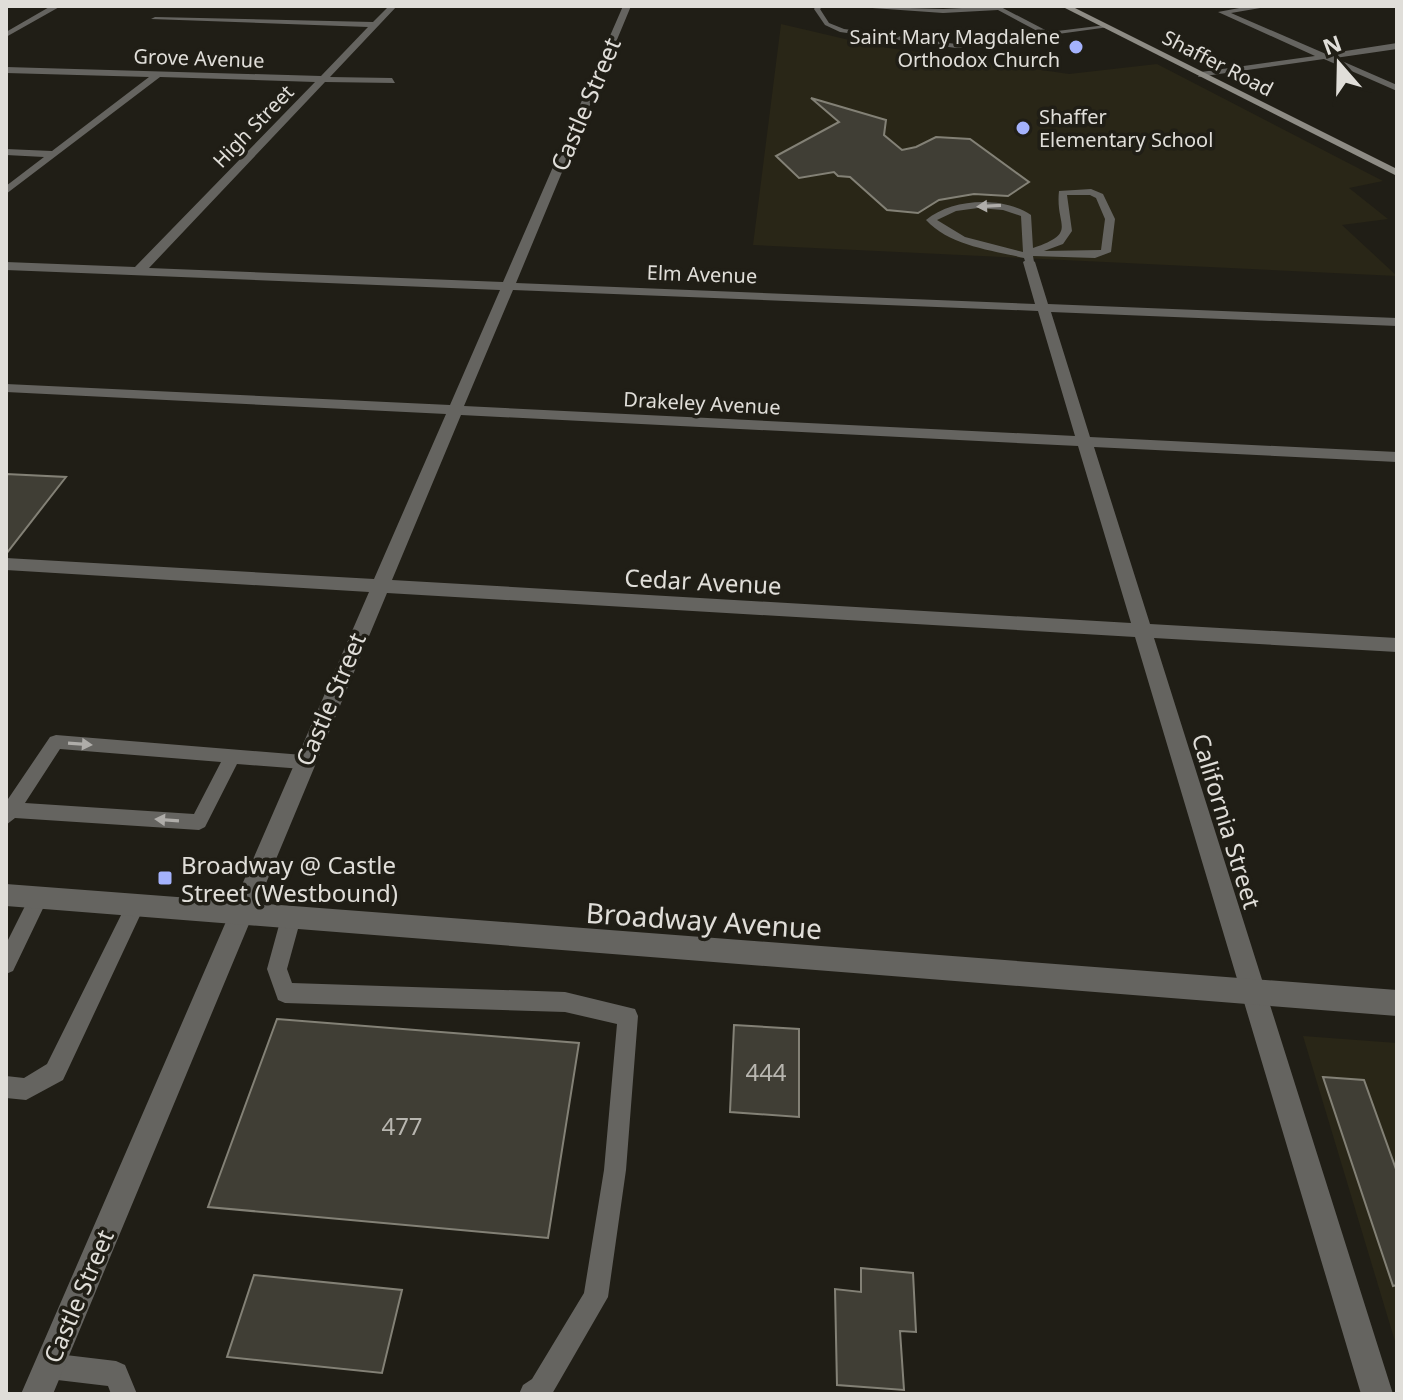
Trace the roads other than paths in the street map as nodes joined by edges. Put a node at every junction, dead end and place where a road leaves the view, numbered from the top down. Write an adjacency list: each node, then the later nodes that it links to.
1 (57, 6): 13 (street)
2 (393, 6): 10 (street, High Street)
3 (627, 6): 29 (street, Castle Street)
4 (820, 6): 12 (lane)
5 (847, 6): 8 (lane)
6 (1065, 6): 11 (main road, Shaffer Road)
7 (1268, 6): 15 (street)
8 (997, 7): 12 (lane)
9 (155, 19): 10 (street)
10 (375, 25): 19 (street, High Street)
11 (1106, 27): 12 (lane); 18 (main road, Shaffer Road)
12 (1047, 34)
13 (6, 35)
14 (1397, 46): 15 (street)
15 (1324, 57): 18 (street); 21 (street)
16 (6, 70): 17 (street, Grove Avenue)
17 (157, 75): 19 (street, Grove Avenue); 23 (street)
18 (1201, 75): 24 (main road, Shaffer Road)
19 (322, 80): 20 (street, Grove Avenue); 28 (street, High Street)
20 (392, 81)
21 (1397, 88)
22 (6, 152): 23 (street)
23 (54, 154): 25 (street)
24 (1397, 173)
25 (6, 191)
26 (1028, 257): 26 (lane, one-way to 26); 26 (lane); 30 (street, California Street)
27 (6, 266): 28 (street, Elm Avenue)
28 (138, 272): 29 (street, Elm Avenue)
29 (507, 286): 30 (street, Elm Avenue); 33 (street, Castle Street)
30 (1043, 308): 31 (street, Elm Avenue); 34 (street, California Street)
31 (1397, 322)
32 (6, 388): 33 (street, Drakeley Avenue)
33 (453, 411): 34 (street, Drakeley Avenue); 37 (street, Castle Street)
34 (1085, 441): 35 (street, Drakeley Avenue); 38 (street, California Street)
35 (1397, 457)
36 (6, 564): 37 (street, Cedar Avenue)
37 (378, 586): 38 (street, Cedar Avenue); 41 (street, Castle Street)
38 (1142, 631): 39 (street, Cedar Avenue); 49 (street, California Street)
39 (1397, 645)
40 (233, 755): 41 (lane); 42 (lane, one-way to 40); 42 (lane, one-way to 42)
41 (303, 762): 46 (street, Castle Street)
42 (8, 813)
43 (6, 895): 44 (street, Broadway Avenue)
44 (39, 898): 45 (street, Broadway Avenue); 48 (lane)
45 (136, 905): 46 (street, Broadway Avenue); 51 (lane)
46 (239, 913): 47 (street, Broadway Avenue); 52 (street, Castle Street)
47 (291, 918): 49 (street, Broadway Avenue); 55 (lane)
48 (6, 964)
49 (1252, 992): 50 (street, Broadway Avenue); 56 (street, California Street)
50 (1397, 1003)
51 (6, 1087)
52 (49, 1366): 53 (street, Castle Street); 54 (lane)
53 (37, 1394)
54 (124, 1394)
55 (532, 1394)
56 (1377, 1394)

